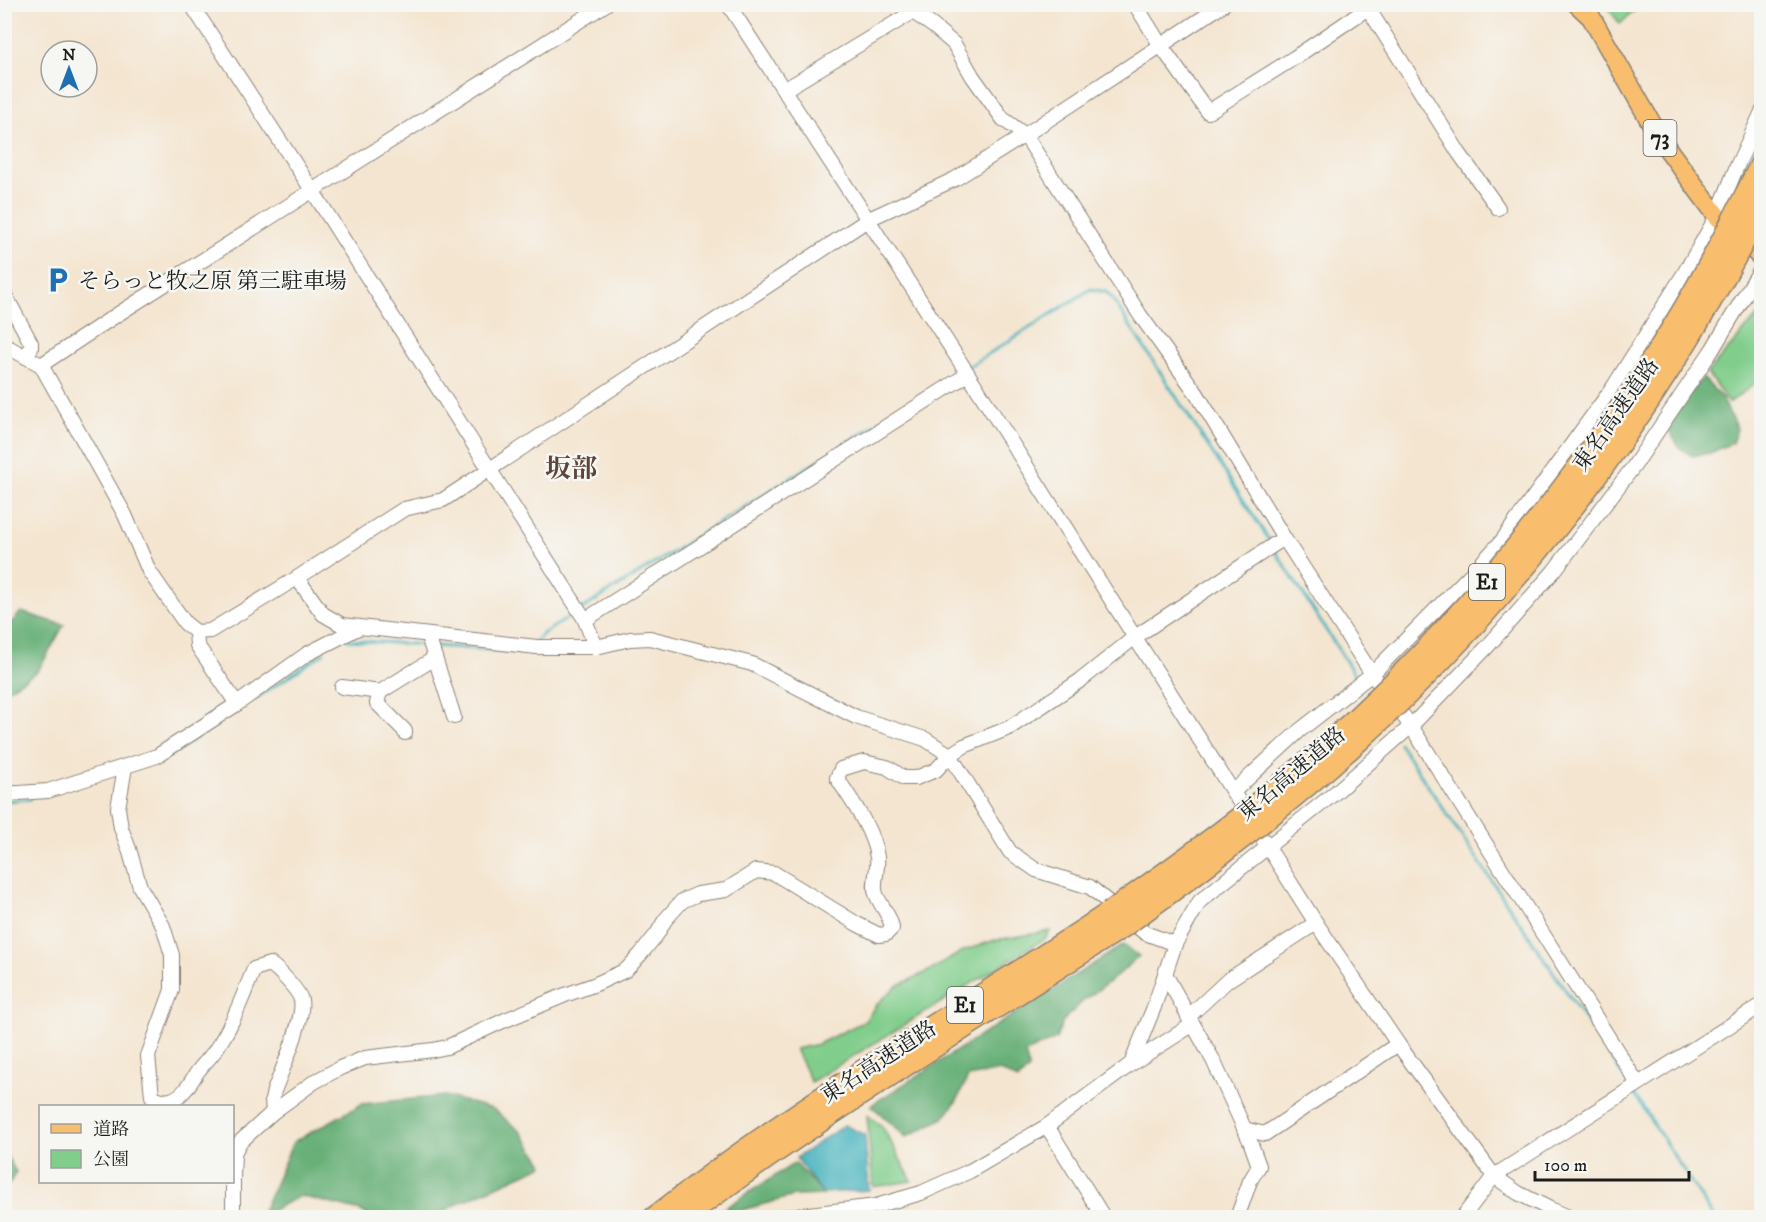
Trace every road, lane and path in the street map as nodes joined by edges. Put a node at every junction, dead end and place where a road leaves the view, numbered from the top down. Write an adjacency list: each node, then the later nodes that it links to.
1 (191, 4): 15 (street)
2 (606, 4): 15 (street)
3 (728, 4): 10 (street)
4 (1135, 4): 9 (street)
5 (1224, 4): 9 (street)
6 (1577, 4): 19 (main road, 73)
7 (1371, 6): 9 (street); 17 (street)
8 (911, 8): 10 (street); 13 (street)
9 (1161, 46): 13 (street)
10 (784, 90): 18 (street)
11 (1761, 112): 19 (street)
12 (1761, 128): 19 (street)
13 (1025, 135): 18 (street); 28 (street)
14 (1761, 162): 48 (highway, 東名高速道路 / E1, bridge)
15 (312, 190): 25 (street); 27 (street)
16 (1761, 206): 48 (highway, 東名高速道路 / E1, bridge)
17 (1498, 208)
18 (869, 219): 26 (street); 27 (street)
19 (1721, 219): 20 (main road, 73); 36 (street)
20 (1761, 258)
21 (1761, 267): 42 (street)
22 (4, 293): 24 (street)
23 (4, 345): 24 (street)
24 (26, 357): 25 (street)
25 (41, 365): 32 (street)
26 (965, 369): 30 (street); 33 (street)
27 (489, 470): 29 (street); 30 (street)
28 (1276, 543): 33 (street); 36 (street)
29 (297, 578): 31 (street); 32 (street)
30 (582, 615): 35 (street)
31 (358, 628): 34 (street); 39 (street)
32 (196, 632): 39 (street)
33 (1135, 637): 43 (street); 45 (street)
34 (431, 646): 35 (street); 38 (street); 40 (street)
35 (596, 647): 43 (street)
36 (1364, 680): 42 (street); 45 (street)
37 (342, 687): 38 (street)
38 (380, 692): 41 (street)
39 (237, 704): 44 (street)
40 (454, 717)
41 (405, 733)
42 (1401, 735): 47 (street); 56 (street)
43 (950, 755): 50 (street); 57 (street)
44 (124, 771): 46 (street); 57 (street)
45 (1233, 792): 47 (street)
46 (4, 794)
47 (1267, 847): 49 (street); 50 (street)
48 (1115, 920): 61 (highway, 東名高速道路 / E1); 61 (highway, 東名高速道路 / E1)
49 (1316, 923): 53 (street); 54 (street)
50 (1175, 944): 51 (street)
51 (1165, 974): 53 (street); 55 (street)
52 (1761, 1005): 56 (street)
53 (1190, 1021): 55 (street); 59 (street)
54 (1398, 1044): 59 (street); 62 (street)
55 (1131, 1064): 58 (street)
56 (1633, 1087): 62 (street)
57 (273, 1112): 60 (street)
58 (1047, 1126): 67 (street); 68 (street)
59 (1244, 1129): 69 (street)
60 (234, 1153)
61 (739, 1164): 65 (highway, 東名高速道路 / E1); 66 (highway, 東名高速道路 / E1)
62 (1494, 1176): 70 (street); 71 (street)
63 (232, 1183): 64 (street)
64 (233, 1218)
65 (654, 1218)
66 (683, 1218)
67 (775, 1218)
68 (1107, 1218)
69 (1237, 1218)
70 (1462, 1218)
71 (1571, 1218)

